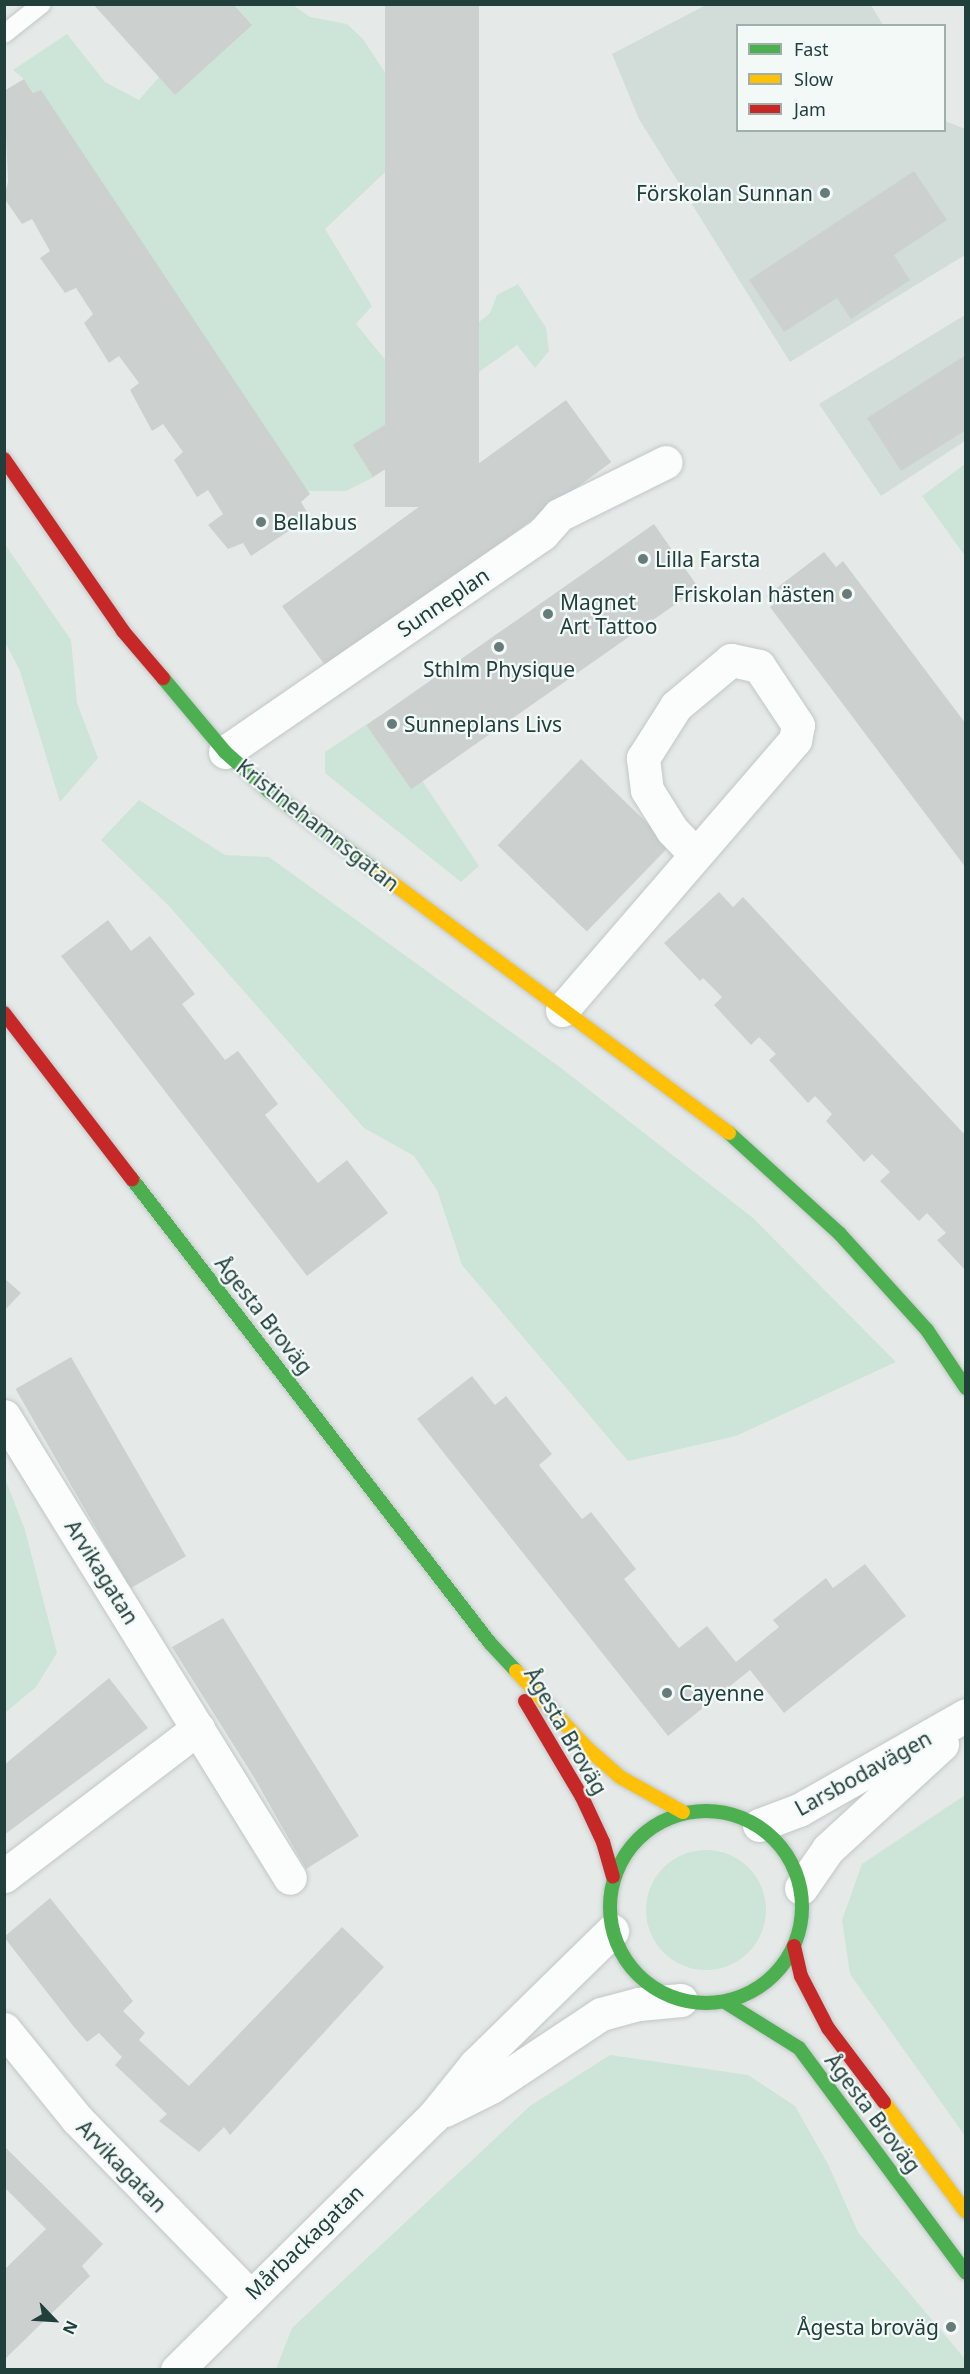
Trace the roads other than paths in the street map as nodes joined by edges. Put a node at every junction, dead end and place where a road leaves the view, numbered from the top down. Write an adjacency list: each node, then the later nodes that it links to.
1 (42, 4): 2 (lane)
2 (4, 34)
3 (4, 459): 5 (main road, Kristinehamnsgatan)
4 (666, 462): 5 (street, Sunneplan)
5 (225, 752): 7 (main road, Kristinehamnsgatan)
6 (695, 854): 6 (street); 7 (street)
7 (562, 1010): 9 (main road, Kristinehamnsgatan)
8 (4, 1013): 11 (main road, Ågesta Broväg)
9 (966, 1388)
10 (4, 1416): 14 (street, Arvikagatan)
11 (490, 1643): 15 (main road, Ågesta Broväg); 18 (main road, Ågesta Broväg)
12 (966, 1715): 16 (street, Larsbodavägen)
13 (966, 1722): 20 (street, Larsbodavägen)
14 (198, 1728): 17 (street); 19 (street, Arvikagatan)
15 (683, 1812): 16 (main road, Ågesta Broväg); 18 (main road, Ågesta Broväg)
16 (759, 1825): 20 (main road, Ågesta Broväg)
17 (4, 1876)
18 (613, 1877): 21 (main road, Ågesta Broväg)
19 (290, 1878)
20 (801, 1888): 22 (main road, Ågesta Broväg)
21 (612, 1931): 23 (main road, Ågesta Broväg); 26 (street, Mårbackagatan)
22 (794, 1946): 24 (main road, Ågesta Broväg); 27 (main road, Ågesta Broväg)
23 (681, 2000): 24 (main road, Ågesta Broväg); 26 (street, Mårbackagatan)
24 (725, 2001): 28 (main road, Ågesta Broväg)
25 (4, 2029): 29 (street, Arvikagatan)
26 (433, 2117): 29 (street, Mårbackagatan)
27 (966, 2212)
28 (966, 2273)
29 (249, 2295): 30 (street, Mårbackagatan)
30 (177, 2370)

